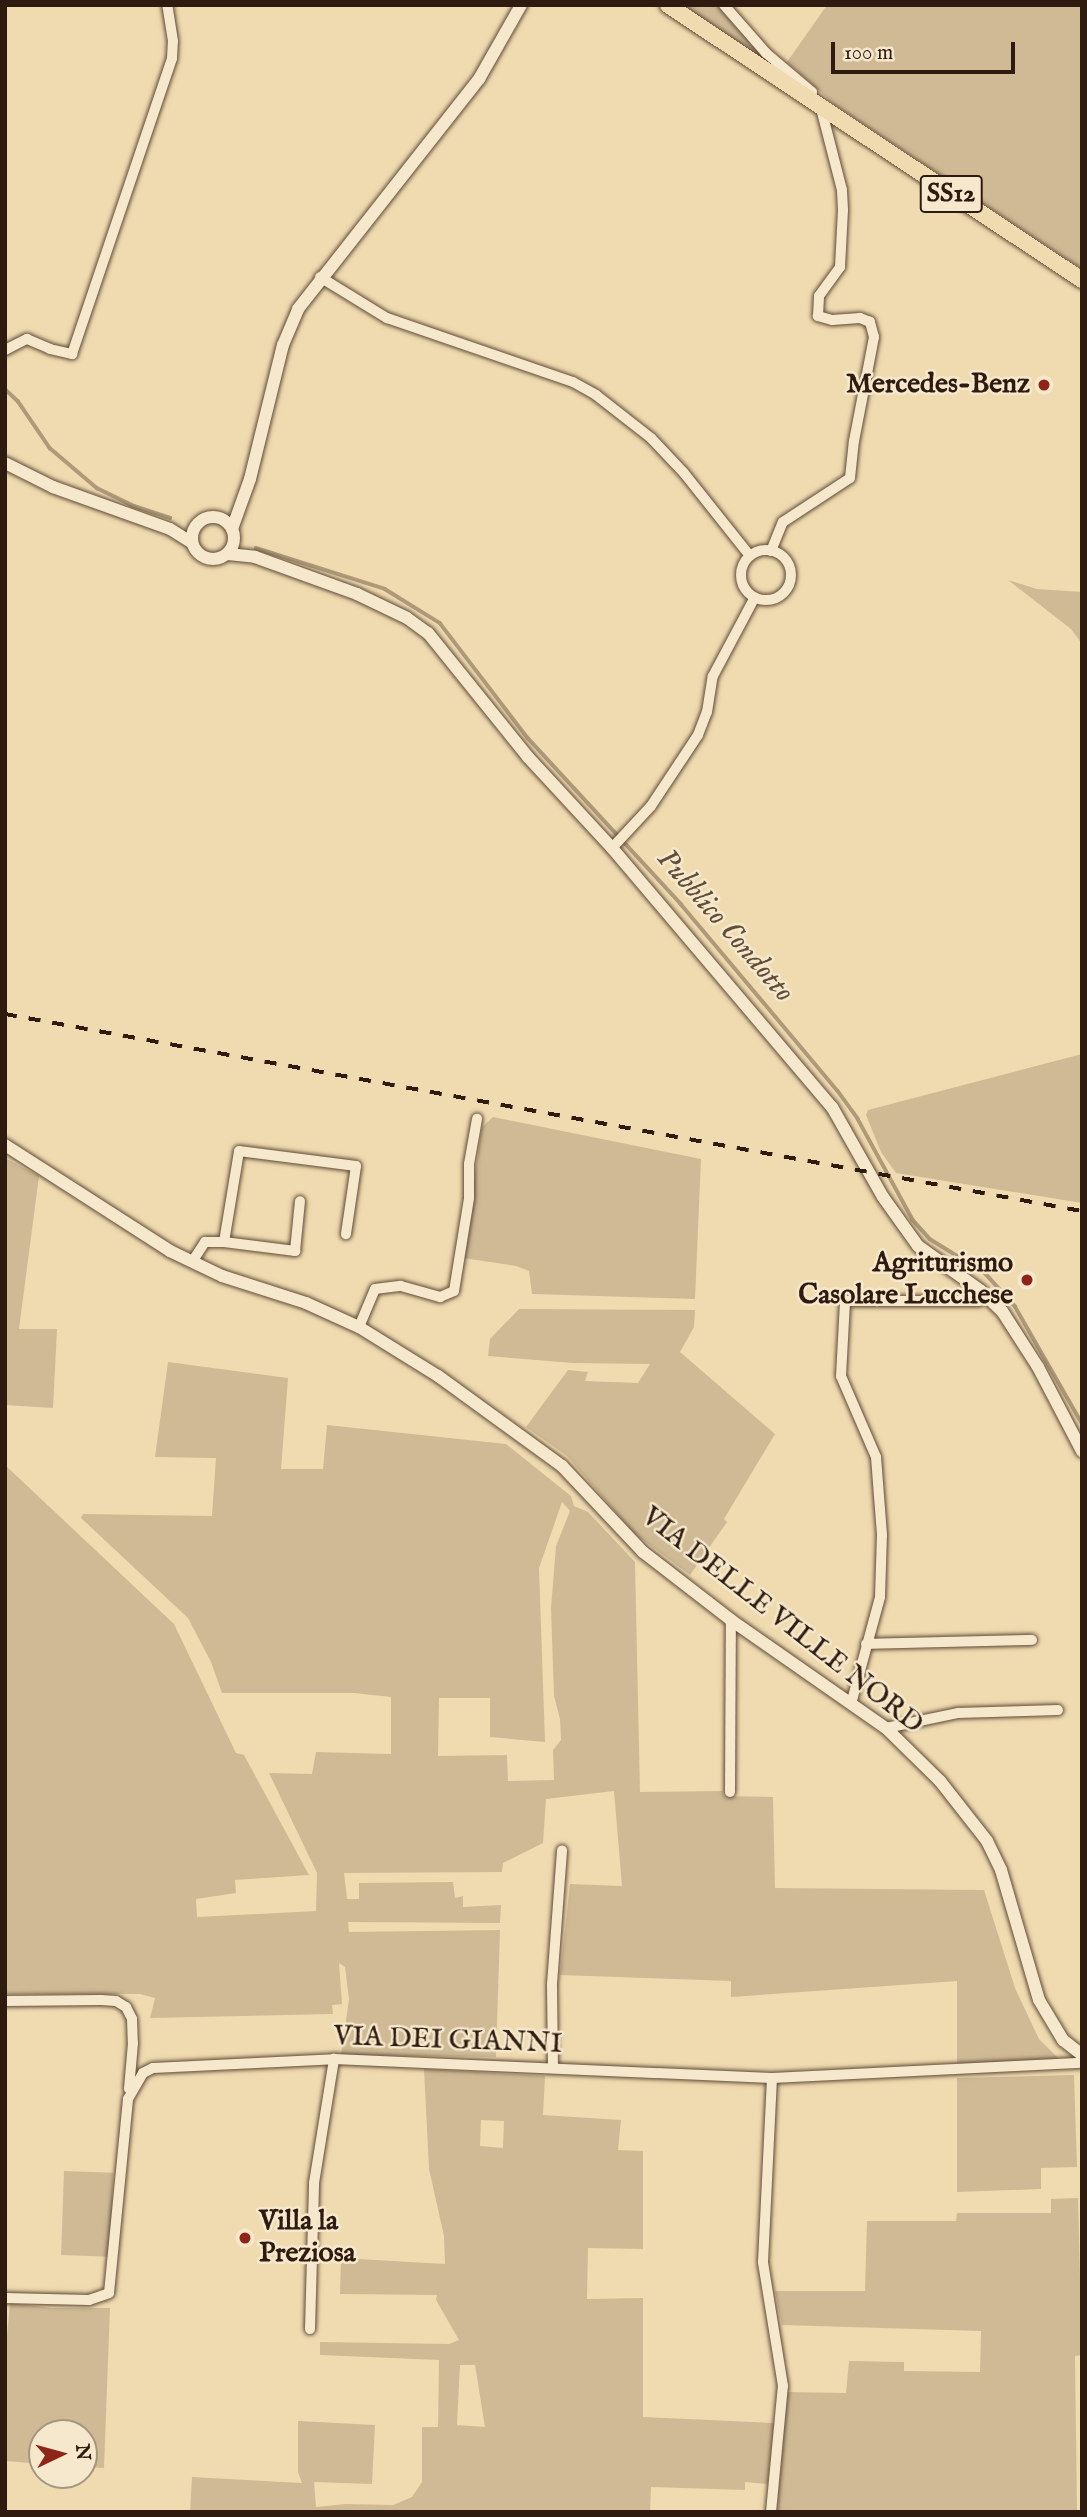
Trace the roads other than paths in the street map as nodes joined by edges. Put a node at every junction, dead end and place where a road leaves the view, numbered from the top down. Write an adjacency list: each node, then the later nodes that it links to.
1 (167, 5): 10 (street)
2 (513, 5): 6 (street)
3 (521, 5): 6 (street)
4 (668, 5): 7 (main road, SS12)
5 (724, 5): 7 (street)
6 (504, 34): 8 (street)
7 (814, 103): 9 (main road, SS12); 18 (street)
8 (320, 277): 12 (street); 20 (street)
9 (1082, 280)
10 (5, 350)
11 (5, 463): 15 (street)
12 (241, 501): 13 (street); 16 (street)
13 (217, 517): 14 (street); 16 (street)
14 (197, 523): 15 (street); 17 (street)
15 (170, 529): 17 (street)
16 (233, 532): 19 (street); 21 (street)
17 (191, 542): 19 (street)
18 (771, 551): 20 (street); 22 (street)
19 (228, 554): 21 (street)
20 (750, 556): 22 (street)
21 (255, 557): 23 (street)
22 (755, 597): 23 (street)
23 (615, 845): 30 (street)
24 (477, 1119): 31 (street)
25 (5, 1145): 29 (street, VIA DELLE VILLE NORD)
26 (300, 1200): 28 (street)
27 (346, 1234): 28 (street)
28 (224, 1242): 29 (street)
29 (192, 1262): 31 (street, VIA DELLE VILLE NORD)
30 (987, 1296): 32 (street); 35 (street)
31 (359, 1327): 33 (street, VIA DELLE VILLE NORD)
32 (1082, 1451)
33 (731, 1620): 36 (street, VIA DELLE VILLE NORD); 39 (street)
34 (1032, 1640): 35 (street)
35 (866, 1644): 36 (street)
36 (851, 1704): 38 (street, VIA DELLE VILLE NORD)
37 (1058, 1710): 38 (street)
38 (886, 1728): 42 (street, VIA DELLE VILLE NORD)
39 (730, 1792)
40 (562, 1850): 45 (street)
41 (5, 2001): 47 (street)
42 (1082, 2054)
43 (334, 2059): 45 (street, VIA DEI GIANNI); 47 (street, VIA DEI GIANNI); 49 (street)
44 (1082, 2063): 46 (street, VIA DEI GIANNI)
45 (553, 2067): 46 (street, VIA DEI GIANNI)
46 (772, 2078): 50 (street)
47 (128, 2099): 48 (street, VIA DEI GIANNI)
48 (5, 2298)
49 (310, 2329)
50 (771, 2512)

